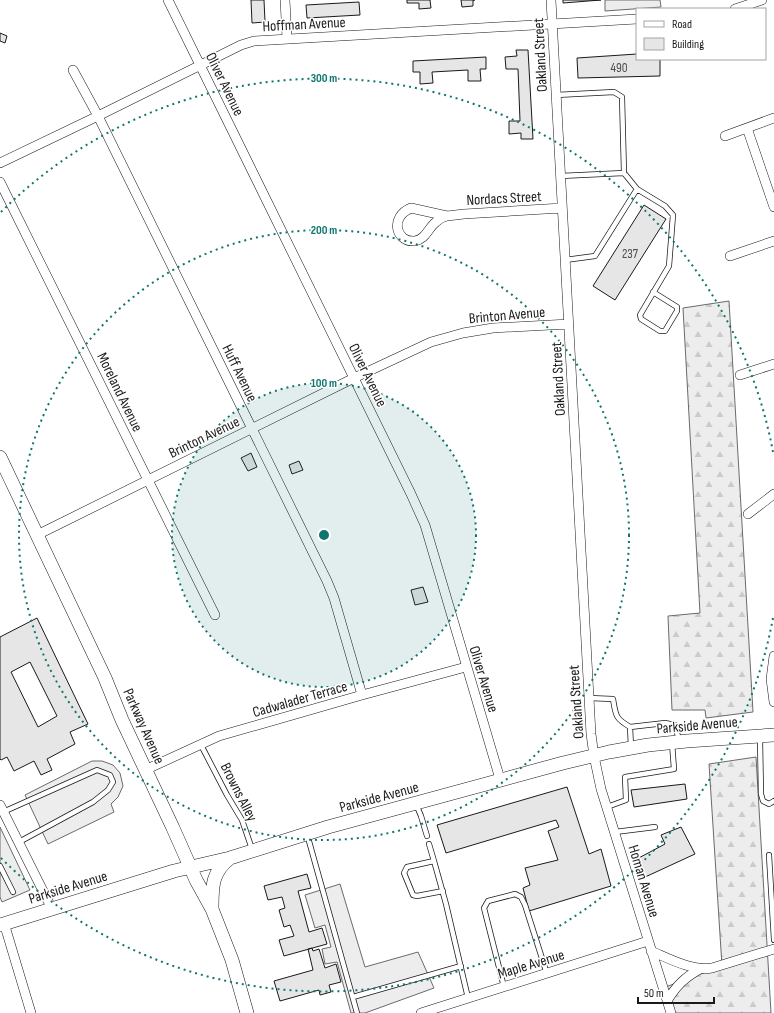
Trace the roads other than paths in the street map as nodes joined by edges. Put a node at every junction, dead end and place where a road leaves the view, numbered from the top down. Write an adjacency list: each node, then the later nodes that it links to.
1 (168, 0): 9 (street, Oliver Avenue)
2 (285, 0): 8 (street)
3 (551, 0): 7 (street, Oakland Street)
4 (762, 0): 5 (street)
5 (738, 8)
6 (636, 19): 7 (street, Hoffman Avenue)
7 (552, 24): 8 (street, Hoffman Avenue); 11 (street, Oakland Street)
8 (287, 38): 9 (street, Hoffman Avenue)
9 (200, 66): 12 (street, Hoffman Avenue); 31 (street, Oliver Avenue)
10 (73, 70): 12 (street, Huff Avenue)
11 (556, 95): 17 (lane); 18 (street, Oakland Street)
12 (98, 116): 16 (street, Hoffman Avenue); 32 (street, Huff Avenue)
13 (774, 118): 14 (street)
14 (747, 128): 15 (street); 21 (street)
15 (725, 136)
16 (0, 163)
17 (624, 173): 18 (lane); 20 (lane)
18 (560, 176): 22 (street, Oakland Street)
19 (0, 182): 34 (street, Moreland Avenue)
20 (637, 188): 26 (lane); 27 (lane)
21 (774, 207)
22 (562, 208): 23 (street, Nordacs Street); 26 (street, Oakland Street)
23 (447, 216): 23 (street, Nordacs Street)
24 (774, 241): 25 (street)
25 (730, 256)
26 (565, 260): 28 (street, Oakland Street)
27 (653, 292): 27 (lane)
28 (569, 324): 31 (street, Brinton Avenue); 42 (street, Oakland Street)
29 (774, 364): 30 (street)
30 (740, 376)
31 (354, 378): 32 (street, Brinton Avenue); 40 (street, Oliver Avenue)
32 (252, 428): 34 (street, Brinton Avenue); 41 (street, Huff Avenue)
33 (1, 462): 37 (main road, Parkway Avenue)
34 (148, 480): 37 (street, Brinton Avenue); 38 (street, Moreland Avenue)
35 (774, 494): 36 (street)
36 (748, 514)
37 (37, 535): 51 (main road, Parkway Avenue)
38 (215, 615)
39 (774, 656): 43 (street)
40 (466, 667): 41 (street, Cadwalader Terrace); 52 (street, Oliver Avenue)
41 (362, 695): 48 (street, Cadwalader Terrace)
42 (589, 698): 44 (lane); 50 (street, Oakland Street)
43 (774, 702)
44 (630, 727): 47 (lane); 49 (lane)
45 (774, 735): 46 (main road, Parkside Avenue)
46 (760, 736): 47 (main road, Parkside Avenue); 53 (lane)
47 (676, 742): 49 (main road, Parkside Avenue); 55 (lane)
48 (200, 745): 51 (street, Cadwalader Terrace); 63 (lane, Browns Alley)
49 (631, 748): 50 (main road, Parkside Avenue)
50 (594, 756): 52 (main road, Parkside Avenue); 55 (street, Homan Avenue)
51 (145, 770): 68 (main road, Parkway Avenue)
52 (500, 779): 54 (main road, Parkside Avenue)
53 (774, 801)
54 (416, 803): 59 (main road, Parkside Avenue); 60 (lane)
55 (607, 807): 58 (street, Homan Avenue)
56 (1, 810): 61 (street); 61 (lane)
57 (655, 827): 58 (lane)
58 (615, 832): 75 (street, Homan Avenue)
59 (307, 834): 63 (main road, Parkside Avenue); 82 (lane)
60 (427, 836)
61 (19, 842): 71 (street)
62 (429, 844): 66 (lane)
63 (253, 851): 65 (main road, Parkside Avenue)
64 (768, 855): 74 (lane)
65 (230, 858): 68 (main road, Parkside Avenue); 72 (main road)
66 (434, 861): 69 (lane); 69 (lane)
67 (0, 866): 70 (lane)
68 (190, 866): 71 (main road, Parkside Avenue); 72 (main road, Parkway Avenue)
69 (443, 891): 78 (lane)
70 (13, 892)
71 (52, 909): 73 (main road, Parkside Avenue)
72 (212, 910): 86 (main road, Parkway Avenue)
73 (2, 924): 85 (street)
74 (774, 940)
75 (648, 941): 77 (street, Homan Avenue); 80 (street, Maple Avenue)
76 (774, 949): 79 (street)
77 (651, 951): 79 (street); 84 (street, Homan Avenue)
78 (461, 966): 82 (lane); 83 (lane)
79 (700, 969): 84 (street)
80 (547, 974): 81 (street, Maple Avenue); 81 (lane)
81 (504, 987): 83 (street, Maple Avenue)
82 (353, 997): 87 (lane)
83 (468, 998): 88 (street, Maple Avenue)
84 (668, 1001): 89 (street, Homan Avenue)
85 (32, 1013)
86 (247, 1013)
87 (357, 1013)
88 (422, 1013)
89 (671, 1013)

